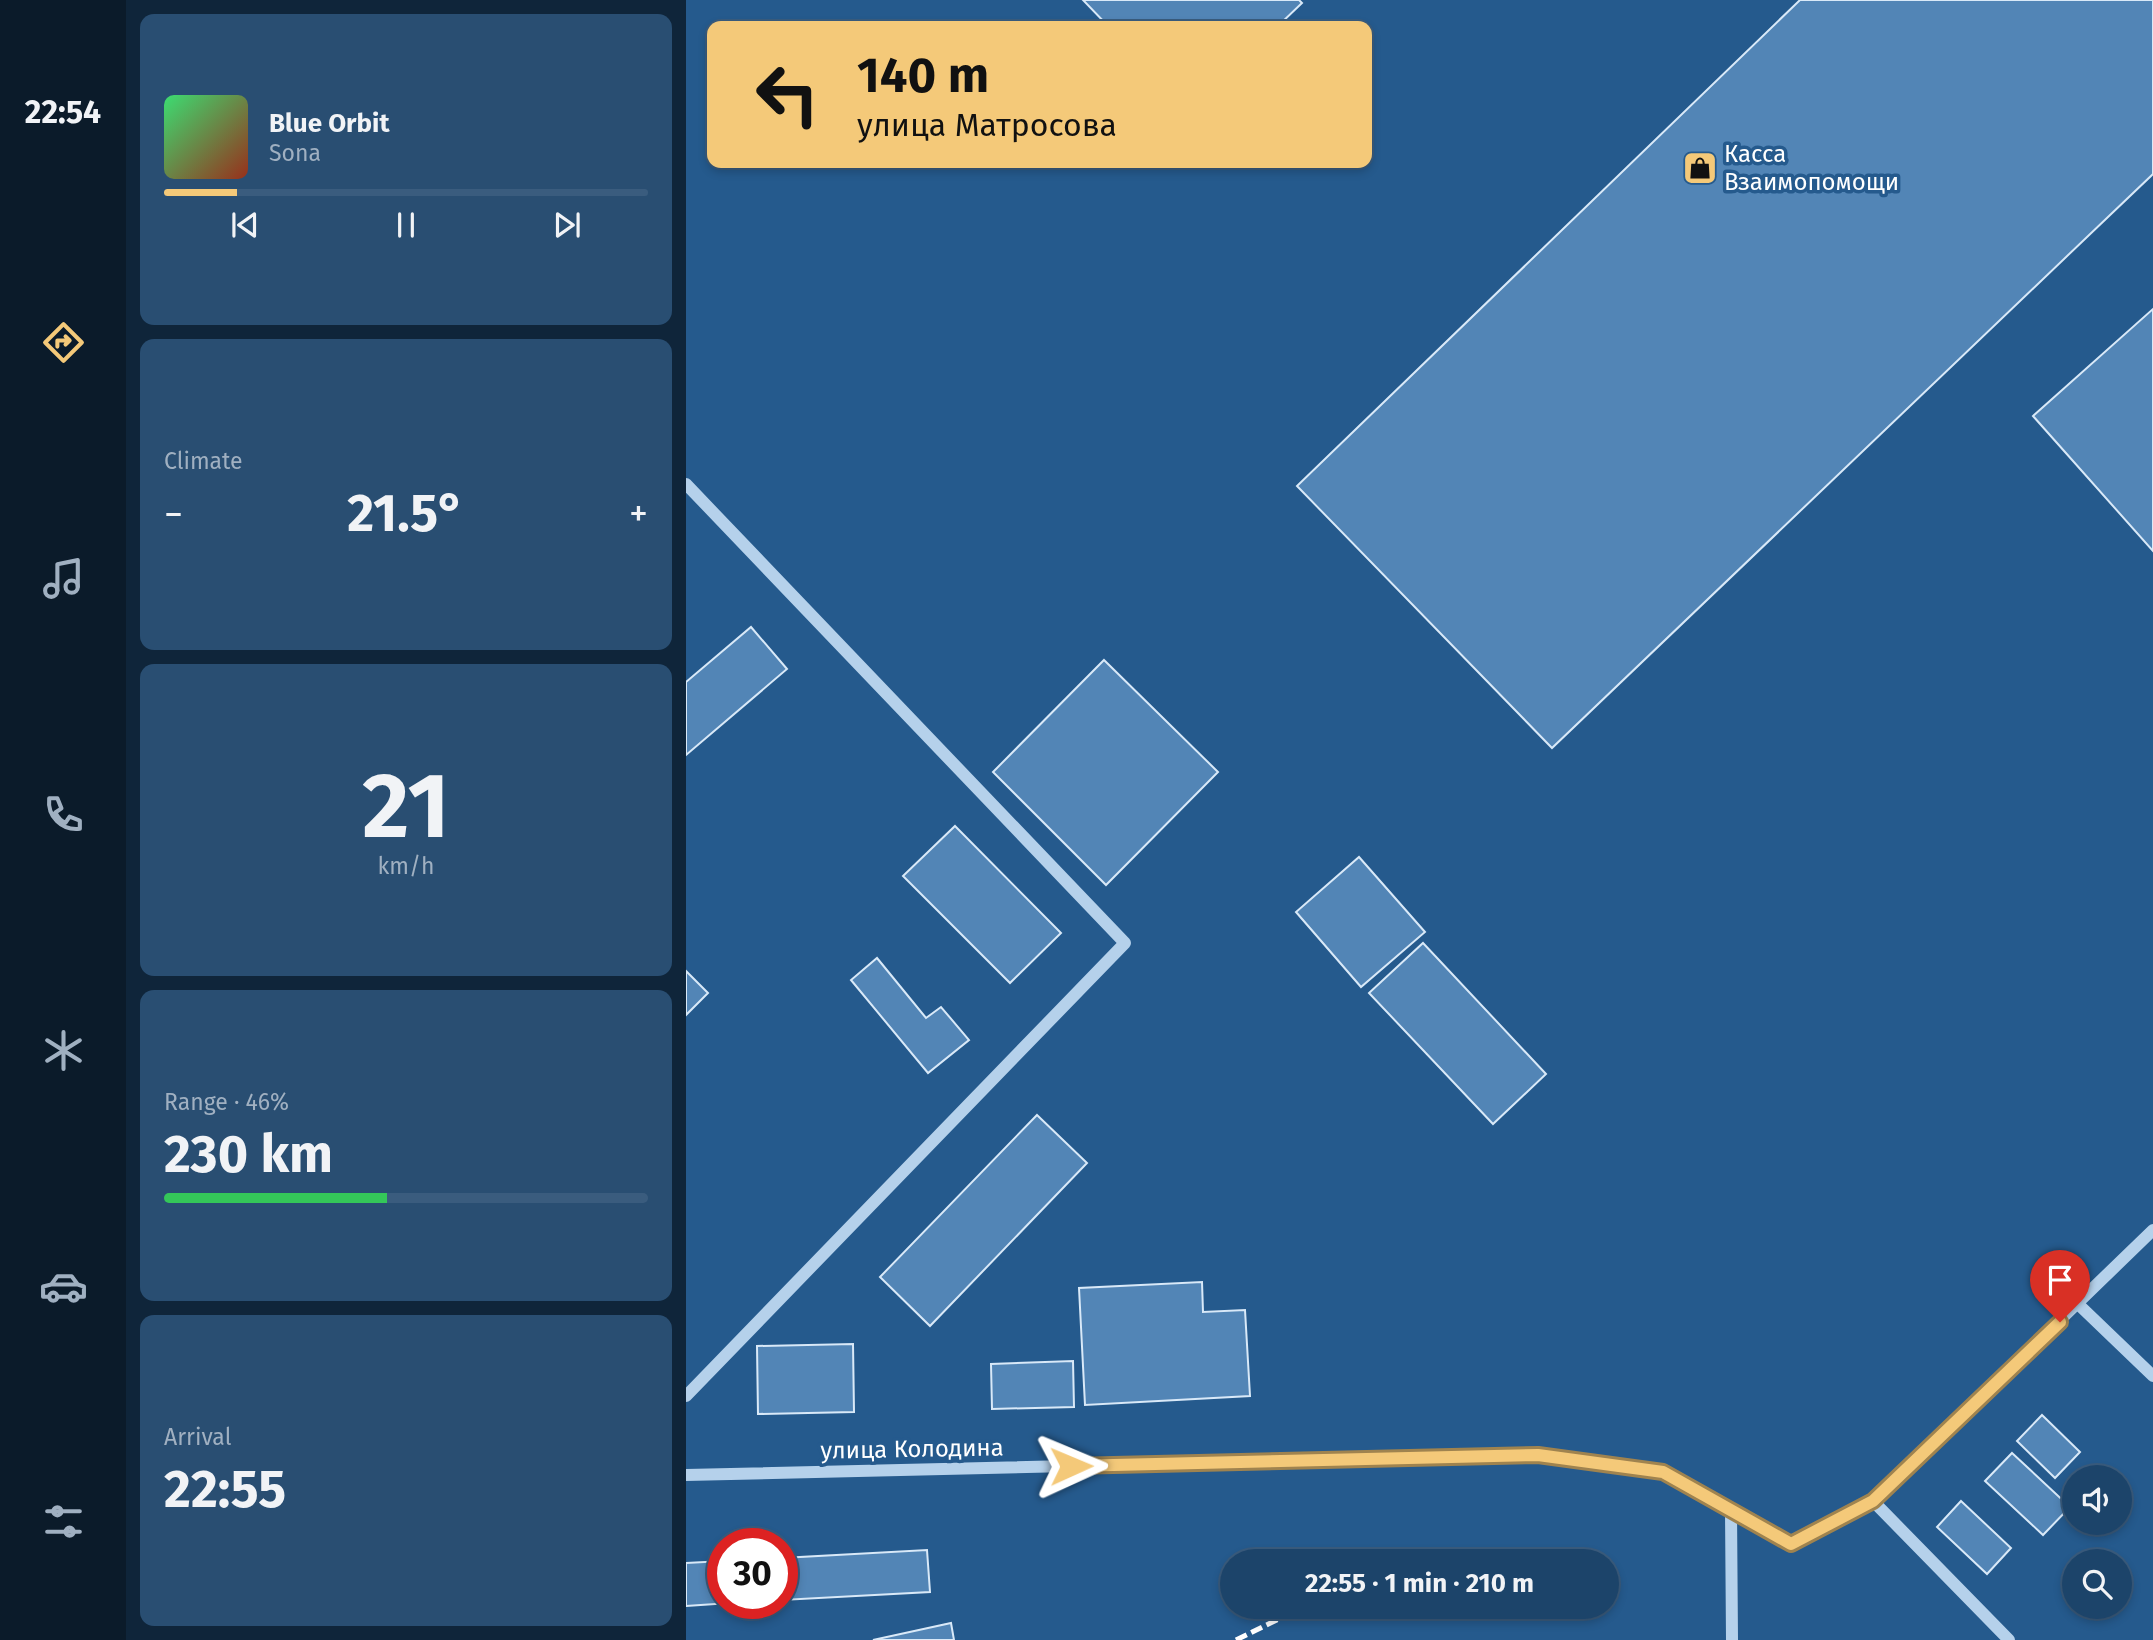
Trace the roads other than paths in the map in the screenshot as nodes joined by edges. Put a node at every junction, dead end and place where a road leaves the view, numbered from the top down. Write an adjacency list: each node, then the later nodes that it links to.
1 (686, 484): 5 (street)
2 (2153, 1230): 3 (street)
3 (2078, 1304): 4 (street); 7 (street)
4 (2153, 1376)
5 (686, 1396)
6 (686, 1475): 8 (street, улица Колодина)
7 (1873, 1501): 8 (street, улица Колодина); 10 (street)
8 (1731, 1510): 9 (street)
9 (1732, 1640)
10 (2009, 1640)

